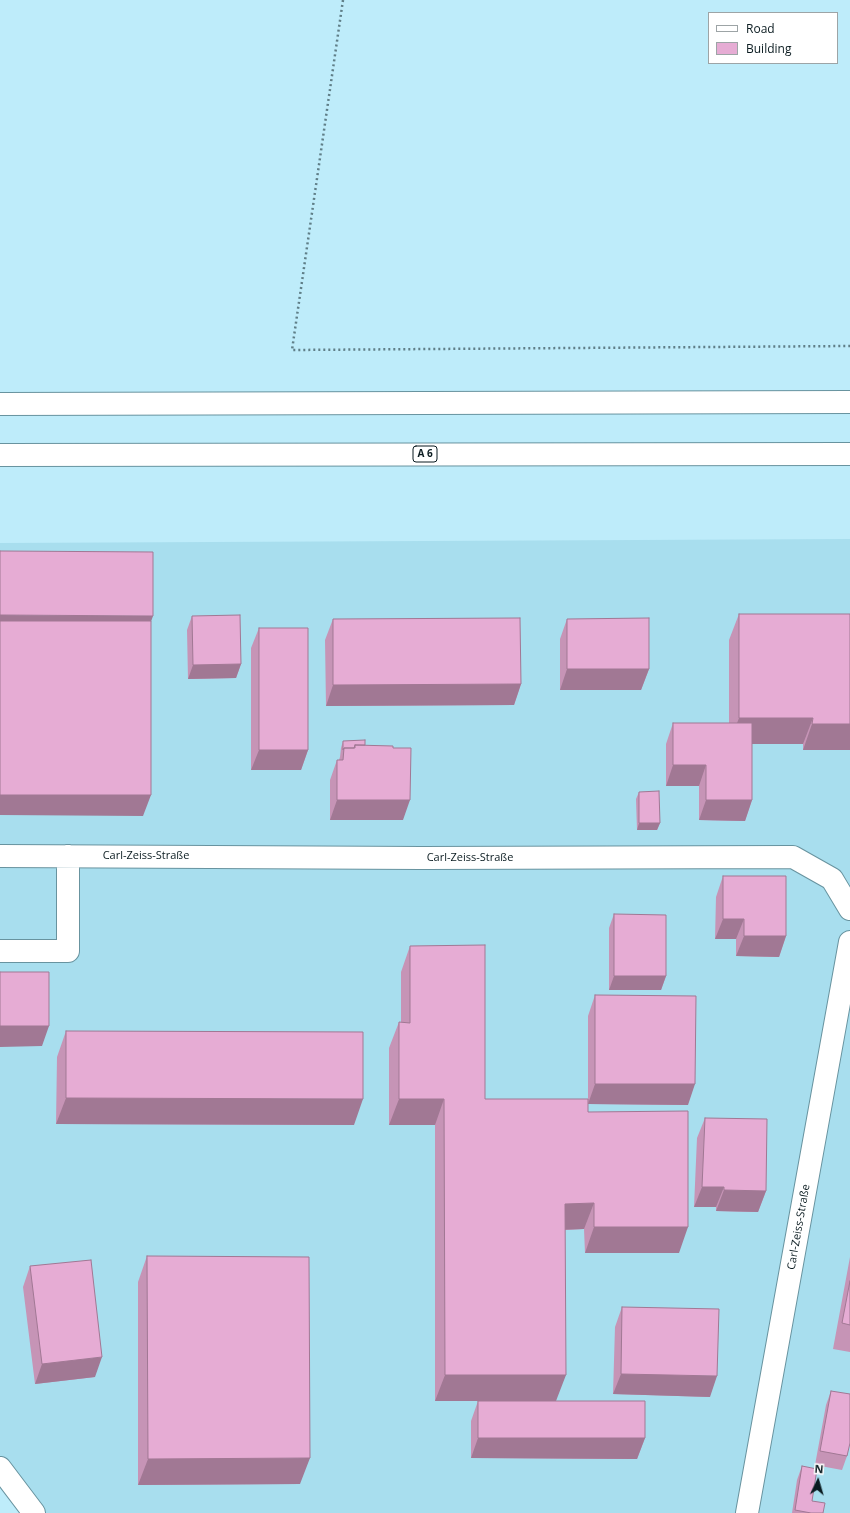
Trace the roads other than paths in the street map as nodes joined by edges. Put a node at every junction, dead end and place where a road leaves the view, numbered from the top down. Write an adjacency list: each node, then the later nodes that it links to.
1 (850, 402): 2 (main road)
2 (0, 404)
3 (850, 454): 4 (main road, A 6)
4 (0, 455)
5 (0, 856): 6 (main road, Carl-Zeiss-Straße)
6 (68, 856): 7 (main road, Carl-Zeiss-Straße); 9 (main road)
7 (850, 909)
8 (850, 942): 12 (main road, Carl-Zeiss-Straße)
9 (0, 951)
10 (0, 1468): 11 (main road)
11 (34, 1513)
12 (747, 1513)

